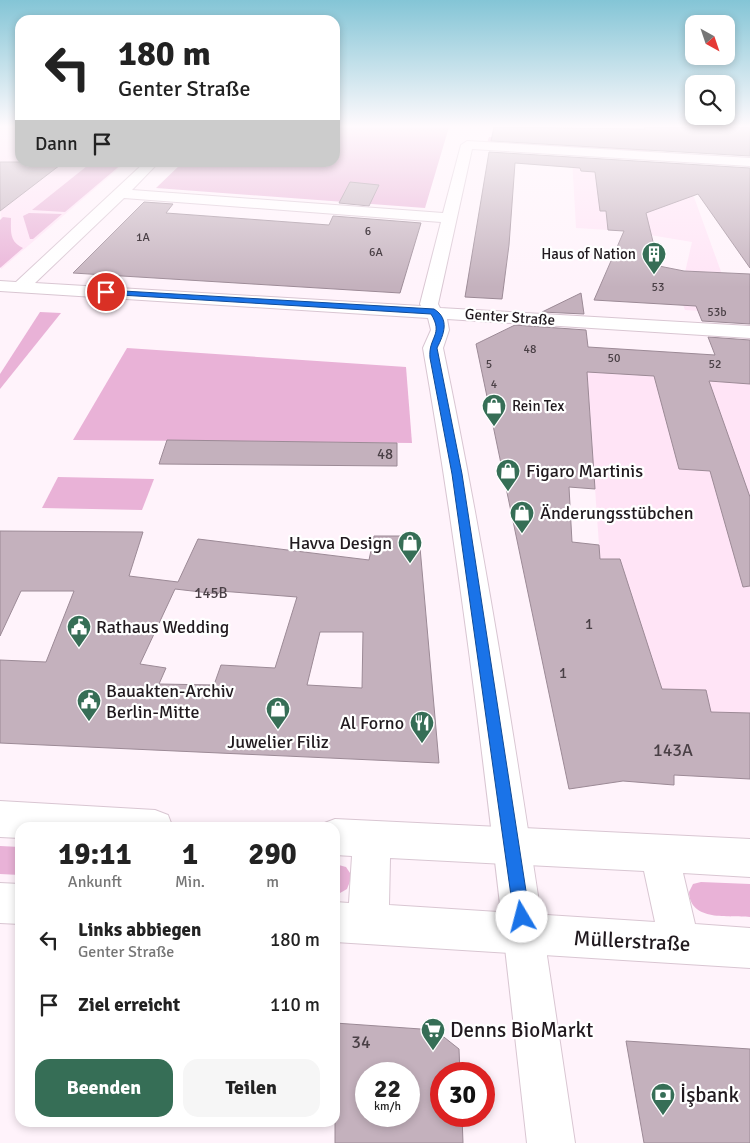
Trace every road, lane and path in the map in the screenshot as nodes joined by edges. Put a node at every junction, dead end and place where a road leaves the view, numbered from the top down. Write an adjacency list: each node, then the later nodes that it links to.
1 (133, 180): 3 (street)
2 (458, 180): 4 (street)
3 (120, 193): 4 (street); 6 (street)
4 (449, 218): 7 (street)
5 (0, 286): 6 (street, Genter Straße)
6 (20, 287): 7 (street, Genter Straße)
7 (434, 312): 8 (street, Genter Straße); 13 (street)
8 (750, 332)
9 (0, 819): 10 (street)
10 (52, 822)
11 (340, 837): 12 (street)
12 (372, 839): 13 (street); 18 (street)
13 (512, 846): 14 (street); 19 (street)
14 (659, 853): 15 (street); 20 (street)
15 (750, 858)
16 (0, 903): 17 (street)
17 (15, 904)
18 (351, 923): 19 (street, Müllerstraße)
19 (524, 934): 20 (street, Müllerstraße); 22 (street)
20 (680, 944): 21 (street, Müllerstraße)
21 (750, 948)
22 (551, 1143)

